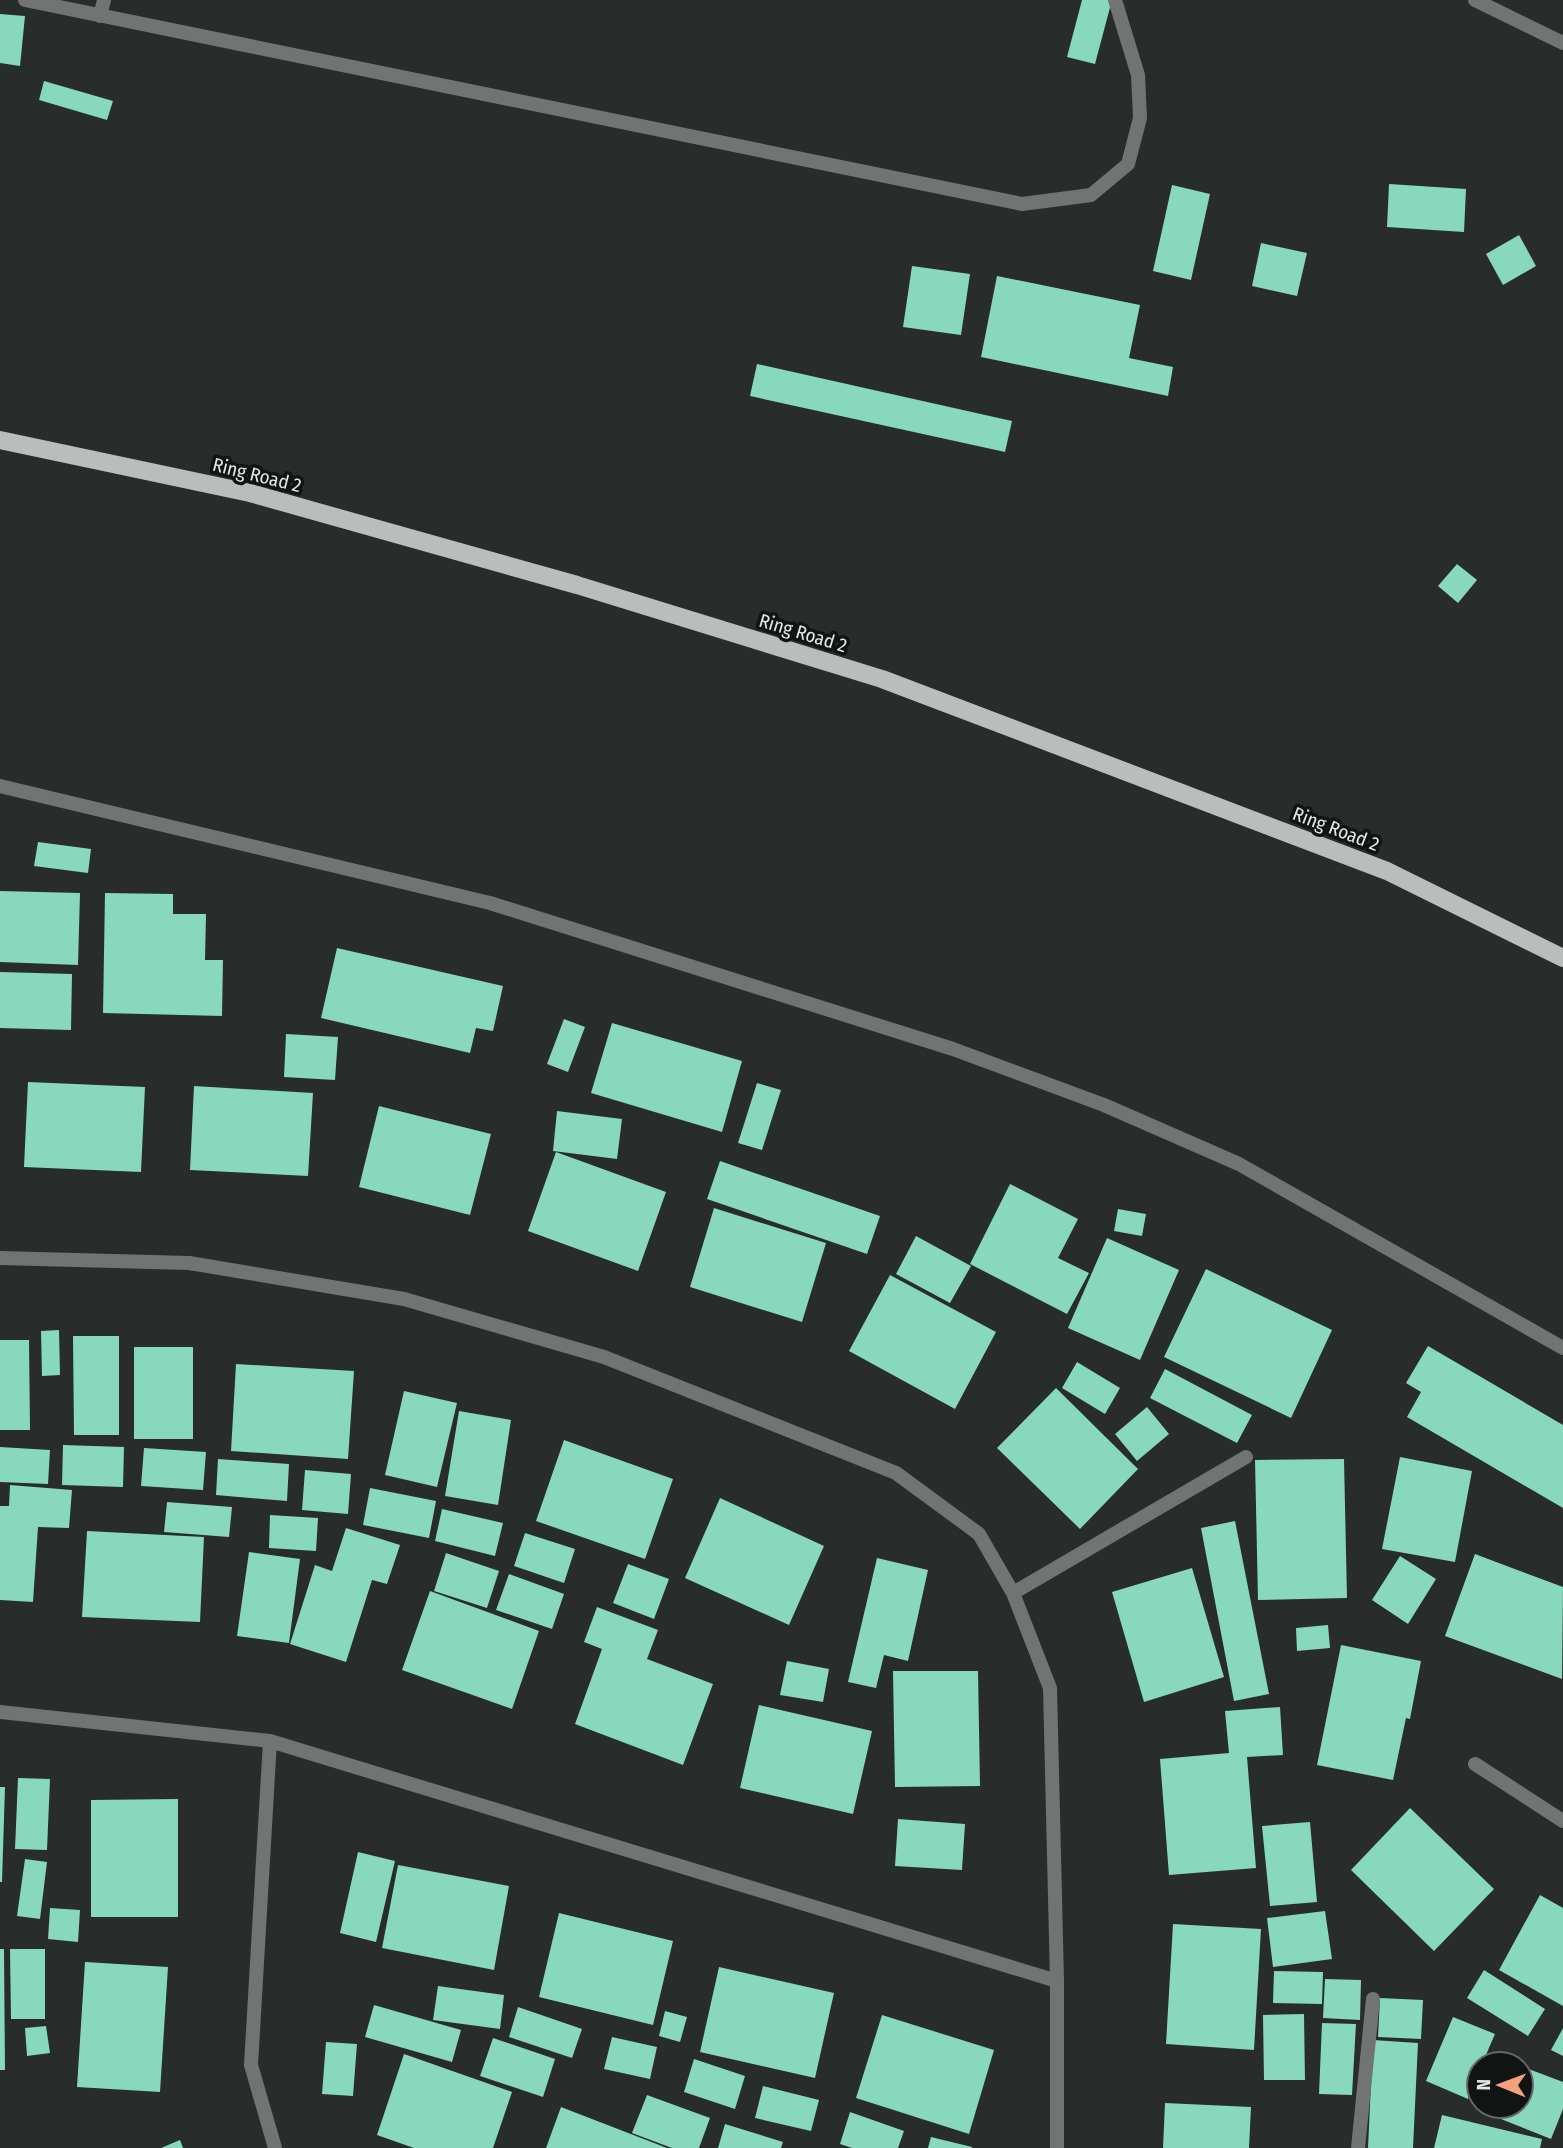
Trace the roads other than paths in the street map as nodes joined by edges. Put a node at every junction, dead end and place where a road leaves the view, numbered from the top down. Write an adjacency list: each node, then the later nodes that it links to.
1 (25, 0): 5 (street)
2 (104, 0): 5 (street)
3 (1115, 0): 5 (street)
4 (1475, 0): 6 (street)
5 (100, 16)
6 (1563, 43)
7 (0, 440): 9 (main road, Ring Road 2)
8 (0, 786): 11 (street)
9 (1563, 958)
10 (0, 1258): 13 (street)
11 (1563, 1348)
12 (1247, 1457): 13 (street)
13 (1013, 1593): 18 (street)
14 (0, 1712): 15 (street)
15 (270, 1741): 18 (street); 20 (street)
16 (1475, 1764): 17 (street)
17 (1563, 1821)
18 (1057, 1981): 21 (street)
19 (1373, 1999): 22 (street)
20 (275, 2148)
21 (1057, 2148)
22 (1358, 2148)

